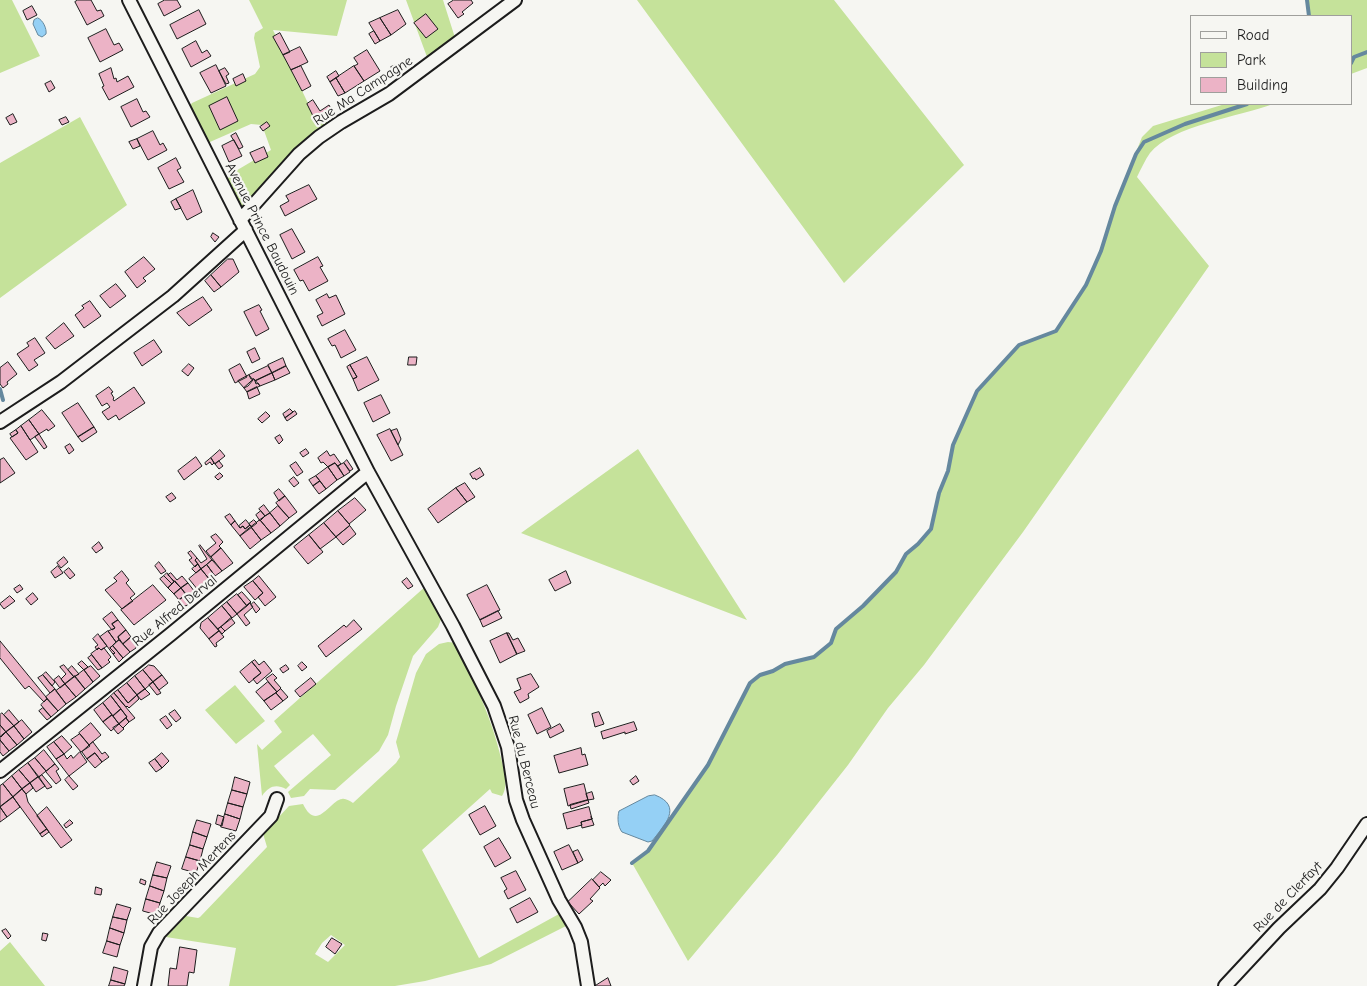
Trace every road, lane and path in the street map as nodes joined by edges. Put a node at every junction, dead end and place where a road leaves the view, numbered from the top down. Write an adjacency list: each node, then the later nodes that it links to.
1 (129, 0): 3 (street, Avenue Prince Baudouin)
2 (515, 0): 3 (street, Rue Ma Campagne)
3 (243, 225): 4 (street, Rue Ma Campagne); 5 (street, Avenue Prince Baudouin)
4 (0, 422)
5 (368, 472): 6 (street, Rue Alfred Derval); 10 (street, Rue du Berceau)
6 (0, 771)
7 (277, 799): 9 (street, Rue Joseph Mertens)
8 (1367, 824): 11 (street, Rue de Clerfayt)
9 (144, 986)
10 (588, 986)
11 (1225, 986)

